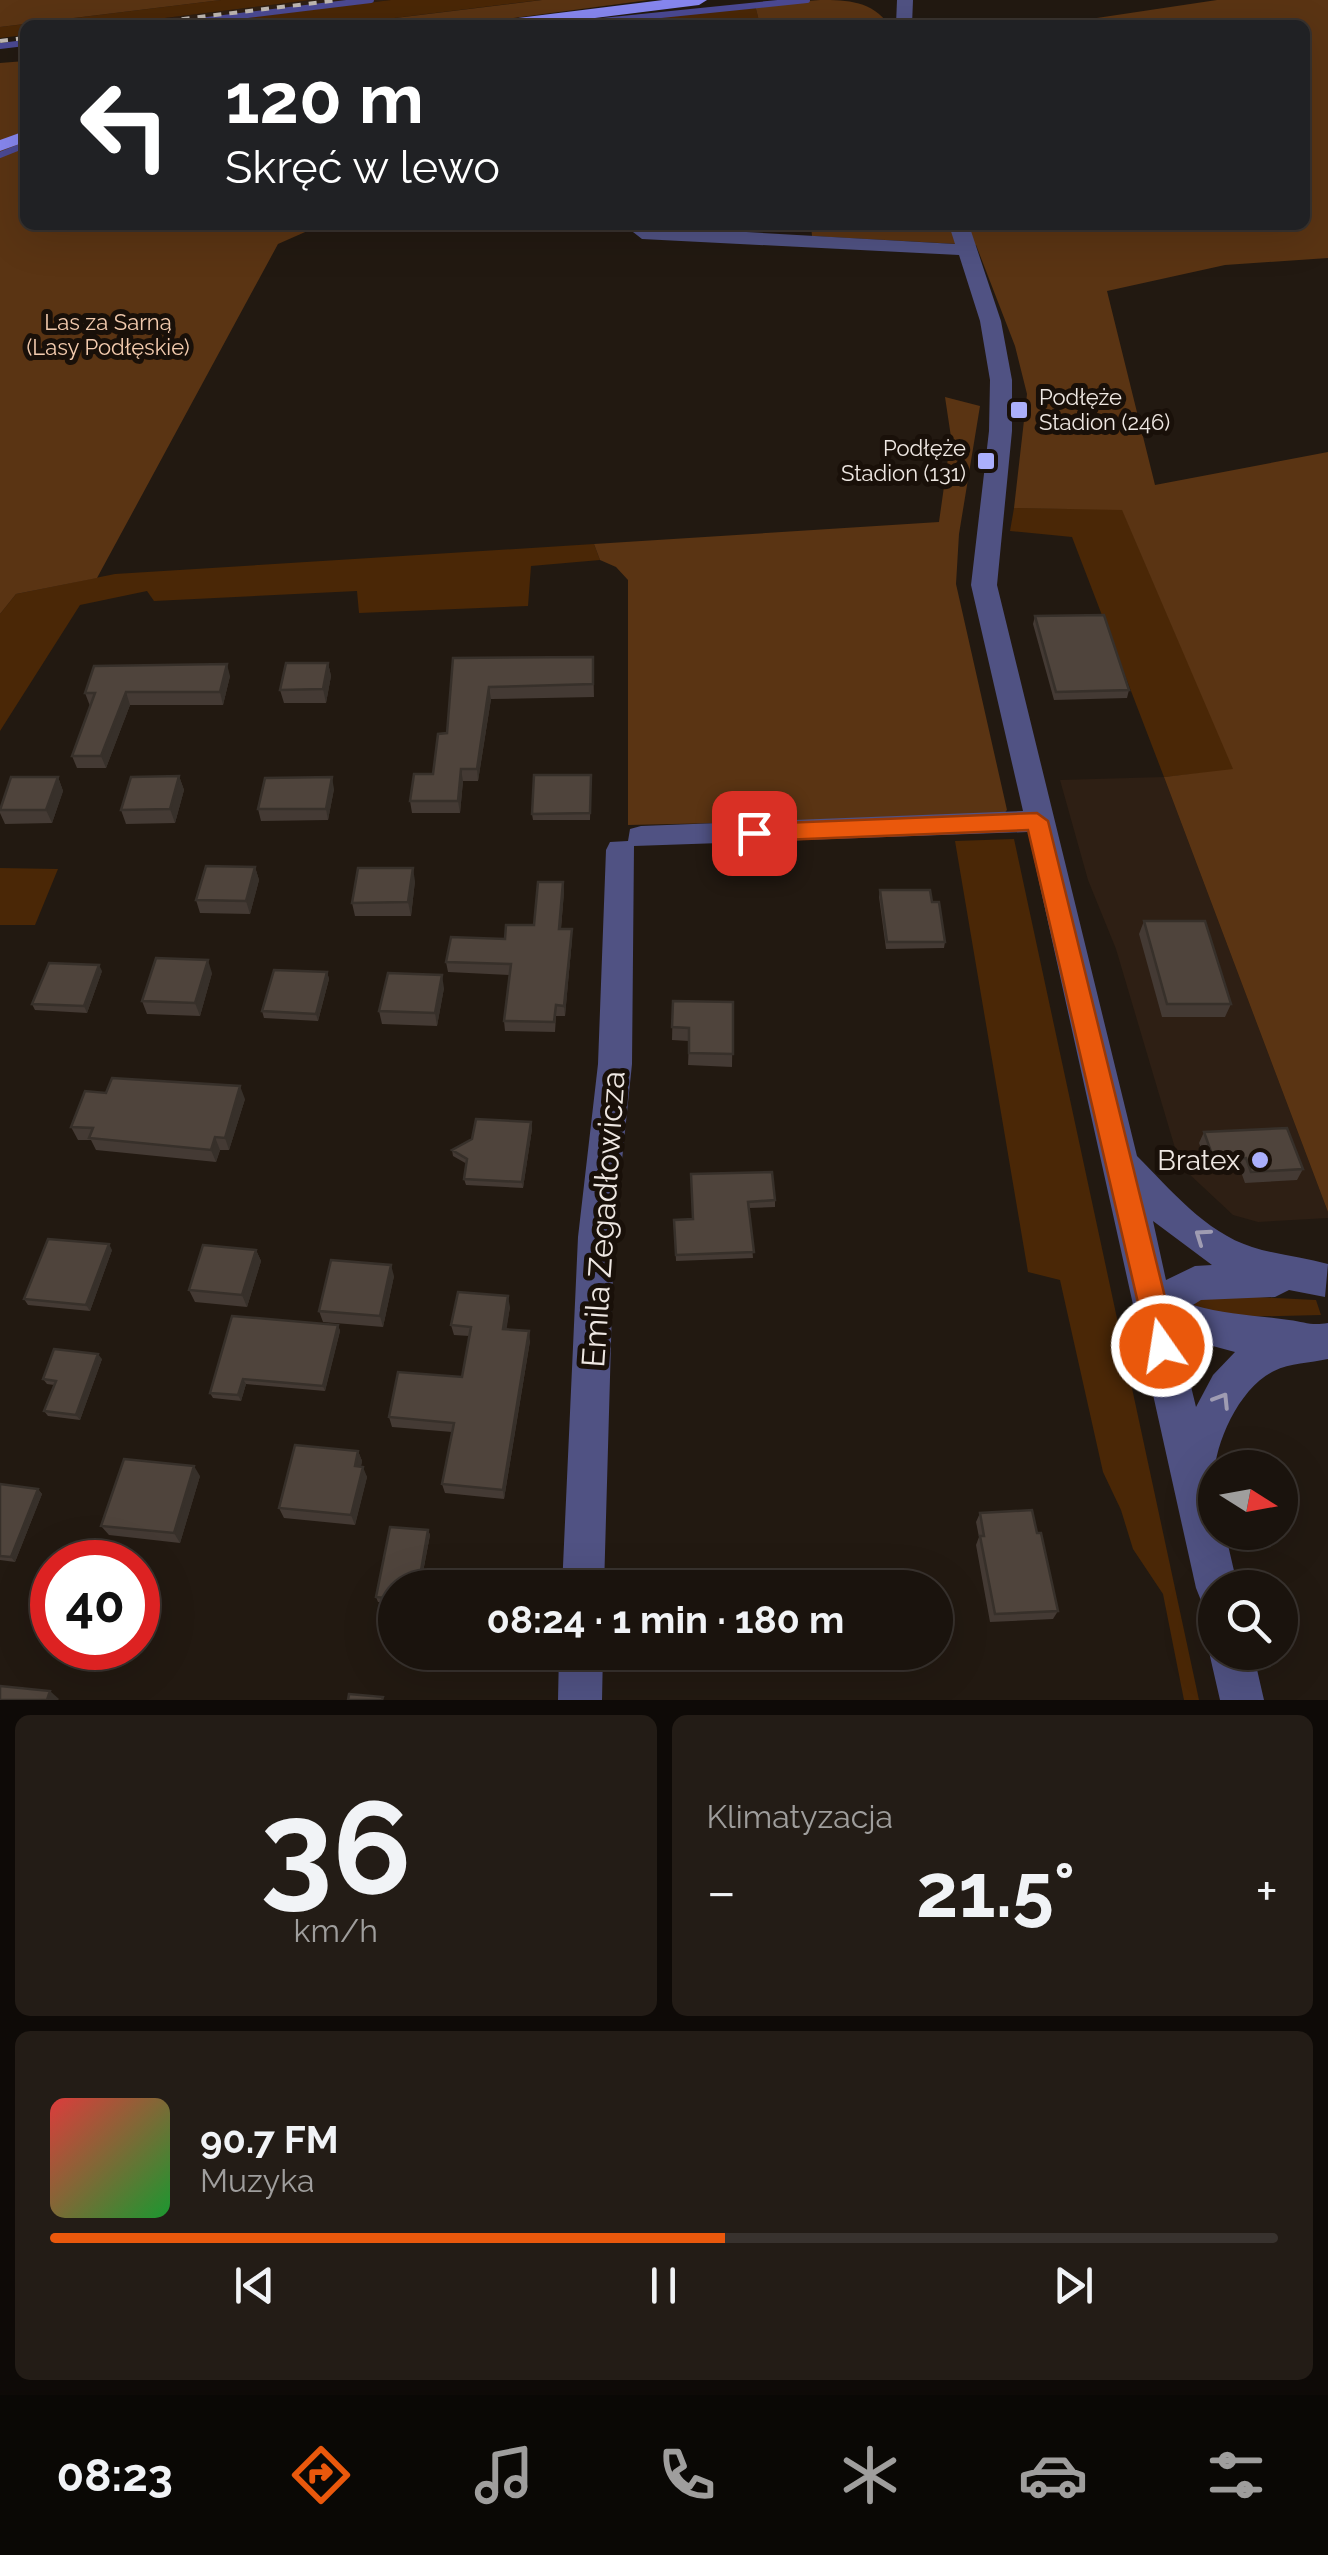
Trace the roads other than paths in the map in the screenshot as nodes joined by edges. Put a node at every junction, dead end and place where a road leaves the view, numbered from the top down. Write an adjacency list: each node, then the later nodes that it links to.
1 (698, 0): 2 (main road)
2 (541, 20)
3 (639, 230): 4 (street)
4 (963, 238): 5 (street)
5 (1037, 821): 6 (street); 11 (street, Emila Zegadłowicza)
6 (1122, 1163): 7 (street, one-way to 6); 8 (street)
7 (1326, 1280): 8 (street)
8 (1154, 1310): 9 (street); 10 (street)
9 (1328, 1339): 10 (street, one-way to 9)
10 (1194, 1491): 12 (street)
11 (584, 1570)
12 (1212, 1570)
13 (581, 1670): 15 (street)
14 (1235, 1670): 16 (street)
15 (580, 1700)
16 (1242, 1700)

